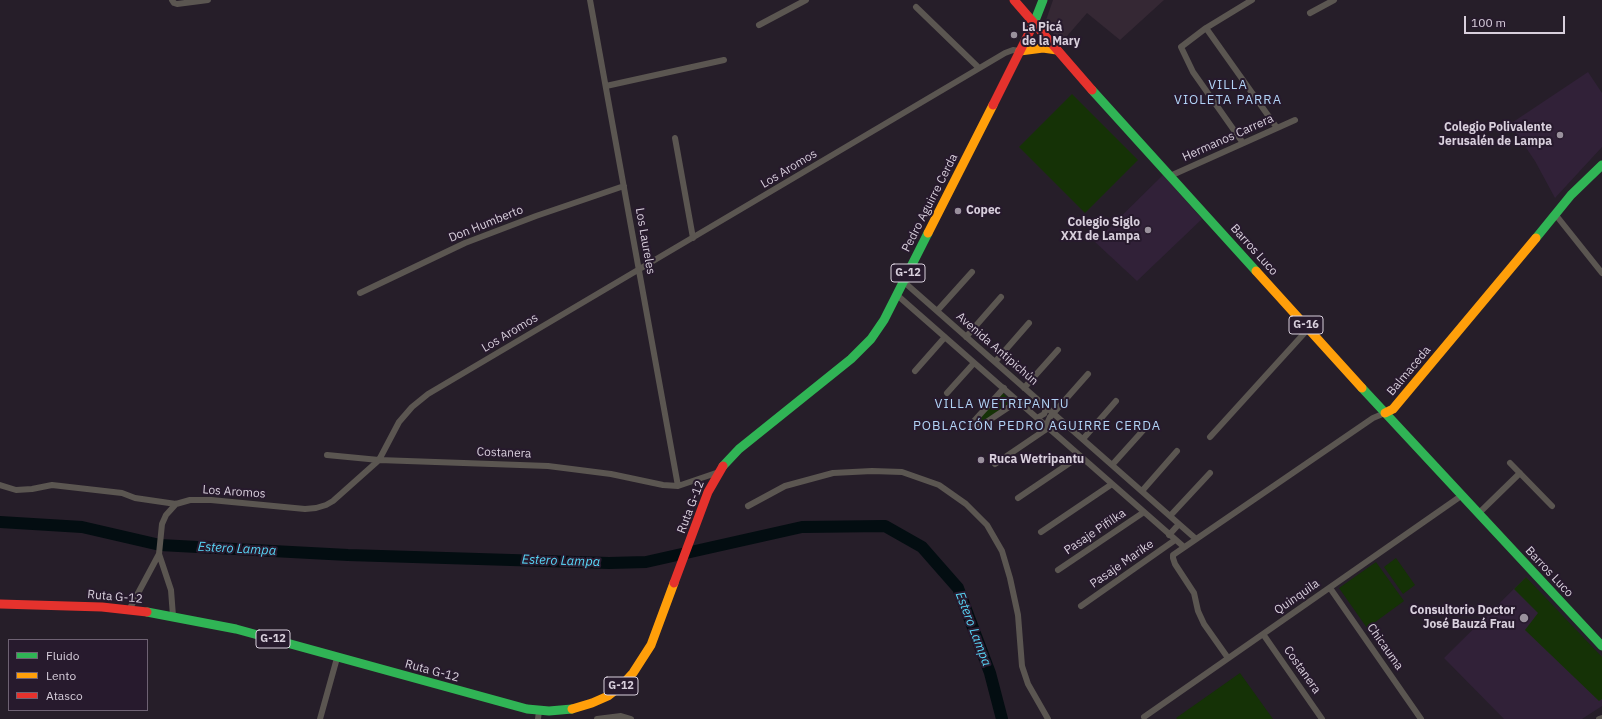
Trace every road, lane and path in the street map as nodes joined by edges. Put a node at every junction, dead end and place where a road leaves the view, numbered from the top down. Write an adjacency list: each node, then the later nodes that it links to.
1 (208, 0): 8 (street)
2 (590, 0): 18 (street, Los Laureles)
3 (806, 0): 12 (street)
4 (1014, 0): 11 (main road, Barros Luco / G-16)
5 (1043, 0): 11 (main road, Pedro Aguirre Cerda)
6 (1252, 0): 13 (street)
7 (1334, 0): 10 (street)
8 (173, 2)
9 (916, 7): 17 (street)
10 (1310, 13)
11 (1034, 24): 14 (main road, Barros Luco / G-16); 15 (main road, Pedro Aguirre Cerda / G-12)
12 (759, 25)
13 (1206, 28): 20 (street); 22 (street)
14 (1057, 50): 15 (main road); 24 (main road, Barros Luco / G-16)
15 (1020, 51): 17 (street, Los Aromos); 31 (main road, Pedro Aguirre Cerda / G-12)
16 (724, 60): 18 (street)
17 (979, 68): 27 (street, Los Aromos)
18 (606, 86): 25 (street, Los Laureles)
19 (1295, 120): 20 (street, Hermanos Carrera)
20 (1277, 128): 22 (street, Hermanos Carrera)
21 (675, 138): 27 (street)
22 (1243, 143): 24 (street, Hermanos Carrera)
23 (1602, 165): 26 (main road, Balmaceda)
24 (1170, 176): 39 (main road, Barros Luco / G-16)
25 (624, 186): 28 (street, Los Laureles); 32 (street, Don Humberto)
26 (1555, 214): 30 (street); 53 (main road, Balmaceda)
27 (693, 238): 28 (street, Los Aromos)
28 (639, 269): 63 (street, Los Aromos); 72 (street, Los Laureles)
29 (972, 272): 36 (street)
30 (1602, 273)
31 (904, 282): 33 (main road, Pedro Aguirre Cerda / G-12); 35 (street, Avenida Antipichún)
32 (360, 293)
33 (898, 295): 37 (street, Avenida Antipichún); 67 (main road, Pedro Aguirre Cerda / G-12)
34 (1001, 297): 41 (street)
35 (932, 306): 36 (street, Avenida Antipichún); 37 (street)
36 (937, 311): 41 (street, Avenida Antipichún)
37 (923, 317): 40 (street, Avenida Antipichún)
38 (1029, 323): 43 (street)
39 (1309, 328): 53 (main road, Barros Luco / G-16); 58 (street)
40 (945, 337): 44 (street, Avenida Antipichún); 45 (street)
41 (966, 337): 43 (street, Avenida Antipichún)
42 (1058, 350): 48 (street)
43 (995, 362): 48 (street, Avenida Antipichún)
44 (974, 363): 47 (street, Avenida Antipichún); 49 (street)
45 (915, 371)
46 (1088, 374): 54 (street)
47 (1004, 388): 50 (street, Avenida Antipichún); 50 (street)
48 (1024, 388): 52 (street, Avenida Antipichún)
49 (947, 393)
50 (1018, 401): 55 (street, Avenida Antipichún)
51 (1116, 401): 59 (street)
52 (1047, 407): 54 (street, Avenida Antipichún); 55 (street)
53 (1385, 413): 74 (main road, Barros Luco / G-16); 85 (street, Balmaceda)
54 (1054, 414): 57 (street); 59 (street, Avenida Antipichún)
55 (1037, 418): 57 (street, Avenida Antipichún)
56 (1147, 426): 66 (street)
57 (1047, 427): 62 (street, Avenida Antipichún); 65 (street)
58 (1210, 438)
59 (1083, 439): 66 (street, Avenida Antipichún)
60 (1177, 452): 73 (street)
61 (327, 455): 63 (street, Costanera)
62 (1080, 456): 70 (street, Avenida Antipichún); 75 (street)
63 (378, 460): 72 (street, Costanera); 76 (street, Los Aromos)
64 (1510, 463): 69 (street)
65 (995, 464)
66 (1112, 465): 73 (street, Avenida Antipichún)
67 (719, 472): 72 (street); 99 (main road, Ruta G-12 / G-12)
68 (1210, 473): 81 (street)
69 (1520, 473): 78 (street); 80 (street)
70 (1112, 484): 79 (street, Avenida Antipichún); 83 (street)
71 (0, 485): 76 (street, Los Aromos)
72 (678, 486)
73 (1142, 491): 81 (street, Avenida Antipichún)
74 (1461, 496): 80 (main road, Barros Luco / G-16); 90 (street, Quinquila)
75 (1018, 498)
76 (176, 504): 88 (street)
77 (748, 506): 105 (street)
78 (1552, 506)
79 (1144, 512): 84 (street, Avenida Antipichún); 89 (street, Pasaje Pifilka)
80 (1478, 514): 96 (main road, Barros Luco / G-16)
81 (1170, 516): 82 (street, Avenida Antipichún)
82 (1179, 524): 84 (street); 85 (street, Avenida Antipichún)
83 (1041, 532)
84 (1169, 535): 86 (street, Avenida Antipichún)
85 (1196, 539): 87 (street, Balmaceda)
86 (1175, 540): 87 (street, Avenida Antipichún); 92 (street, Pasaje Marike)
87 (1184, 547): 98 (street, Balmaceda)
88 (159, 554): 93 (street); 94 (street)
89 (1058, 570)
90 (1330, 588): 95 (street, Quinquila); 107 (street, Chicauma)
91 (0, 604): 93 (main road, Ruta G-12 / G-12)
92 (1081, 606)
93 (129, 610): 94 (main road, Ruta G-12 / G-12)
94 (173, 616): 97 (main road, Ruta G-12 / G-12)
95 (1263, 634): 98 (street, Quinquila); 106 (street, Costanera)
96 (1602, 646)
97 (337, 658): 99 (main road, Ruta G-12 / G-12); 102 (street)
98 (1228, 658): 100 (street, Quinquila)
99 (538, 715)
100 (1144, 717)
101 (1602, 718): 108 (street)
102 (320, 719)
103 (597, 719): 104 (street)
104 (631, 719)
105 (1048, 719)
106 (1322, 719)
107 (1421, 719)
108 (1599, 719)

